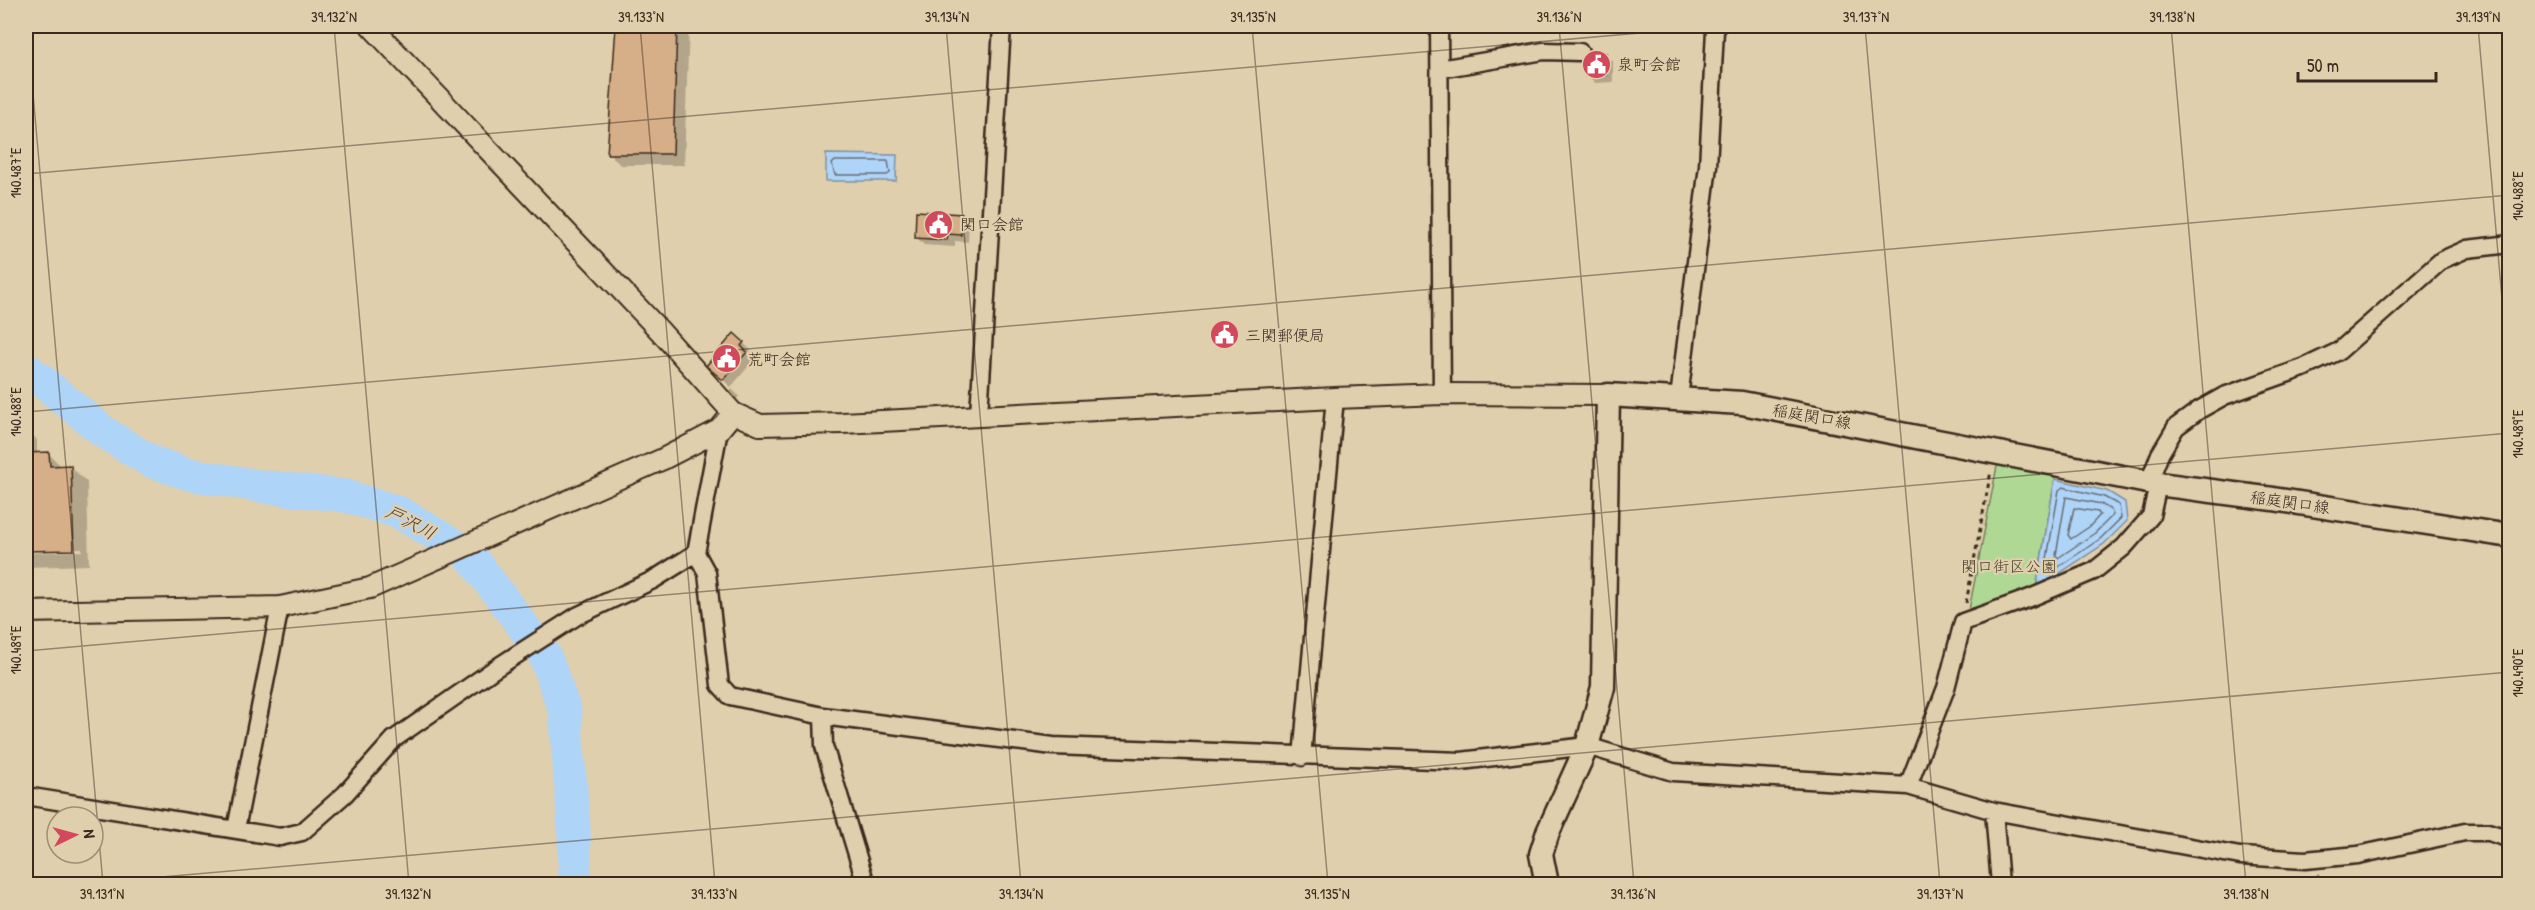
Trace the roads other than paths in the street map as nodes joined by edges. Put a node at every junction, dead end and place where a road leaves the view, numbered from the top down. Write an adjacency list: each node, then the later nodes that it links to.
1 (371, 26): 12 (street)
2 (1002, 26): 13 (street)
3 (1439, 26): 6 (street)
4 (1715, 30): 11 (street)
5 (1580, 52): 6 (street)
6 (1440, 69): 8 (street)
7 (2510, 244): 15 (street)
8 (1442, 394): 9 (street); 10 (street)
9 (1608, 395): 11 (main road, 稲庭関口線); 21 (main road)
10 (1335, 398): 13 (street); 22 (street)
11 (1679, 398): 15 (main road, 稲庭関口線)
12 (733, 413): 13 (street); 14 (street)
13 (979, 415)
14 (718, 430): 17 (street); 18 (street)
15 (2154, 483): 16 (main road, 稲庭関口線); 23 (street)
16 (2510, 536)
17 (696, 553): 20 (street); 26 (street)
18 (280, 608): 19 (street); 26 (street)
19 (26, 612)
20 (823, 716): 22 (street); 28 (street)
21 (1587, 746): 22 (street); 23 (street); 29 (main road)
22 (1302, 757)
23 (1908, 786): 25 (street)
24 (26, 796): 26 (street)
25 (1994, 811): 27 (street); 30 (street)
26 (236, 829)
27 (2510, 839)
28 (866, 885)
29 (1547, 885)
30 (2000, 885)

